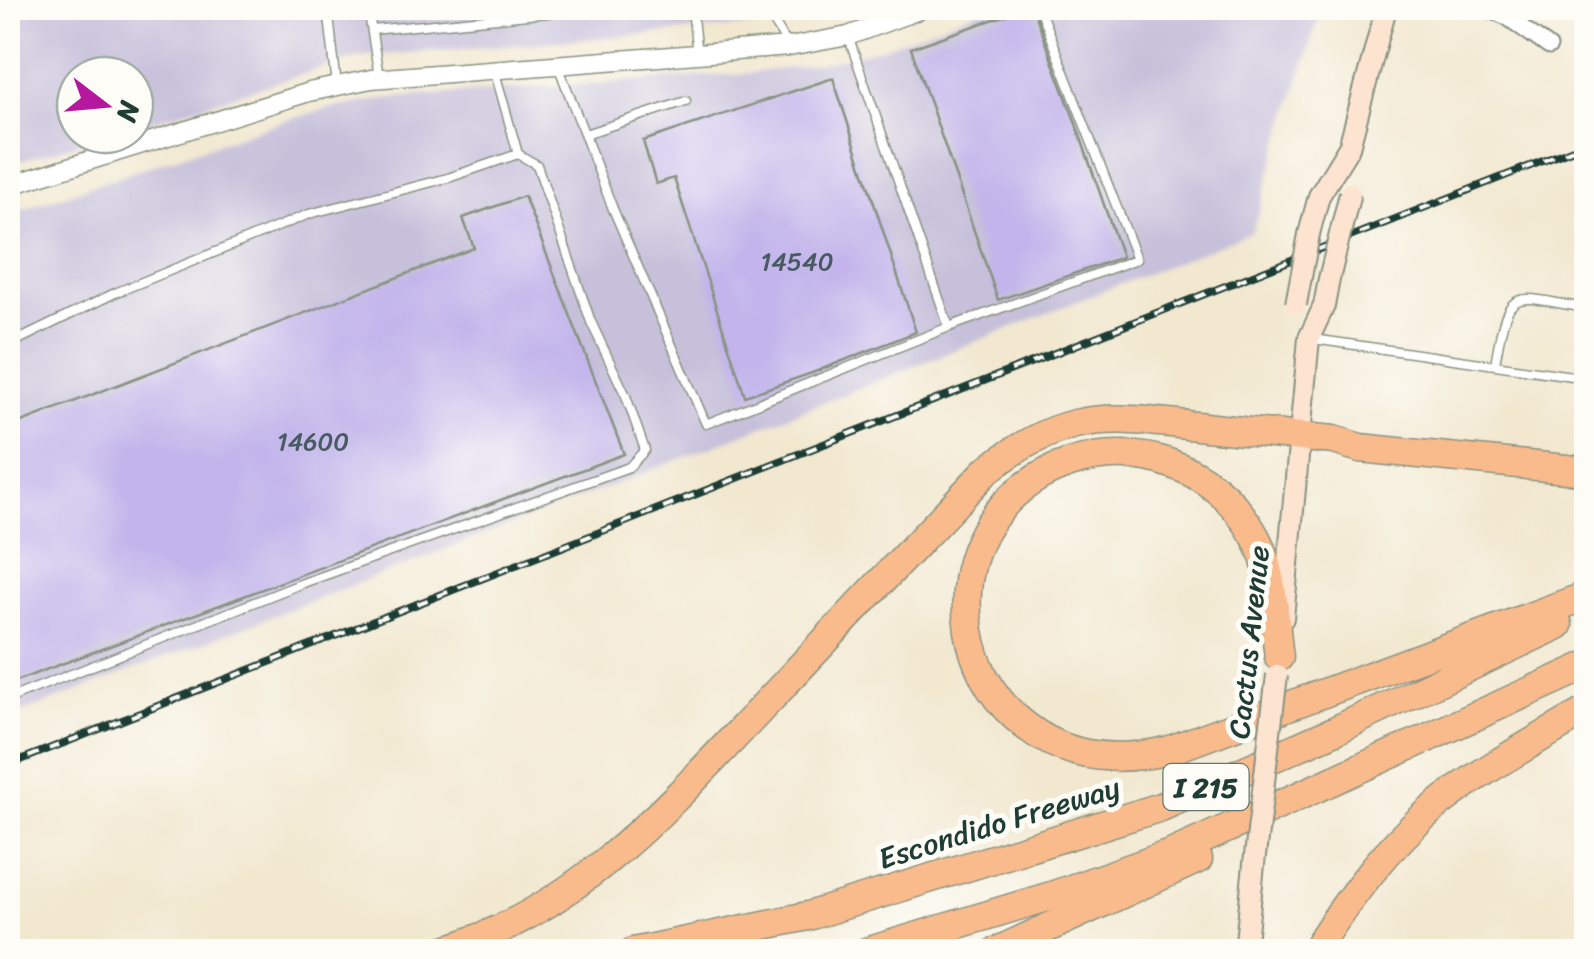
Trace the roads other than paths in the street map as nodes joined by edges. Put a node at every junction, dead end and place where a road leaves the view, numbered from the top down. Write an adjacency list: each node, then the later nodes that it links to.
1 (328, 8): 20 (lane)
2 (368, 8): 12 (lane)
3 (600, 8): 12 (lane)
4 (692, 8): 16 (lane)
5 (768, 8): 14 (lane)
6 (924, 8): 13 (street)
7 (1039, 8): 27 (lane)
8 (1386, 8): 23 (main road, Cactus Avenue)
9 (1486, 8): 11 (street)
10 (1537, 8): 11 (lane)
11 (1520, 26): 15 (street)
12 (372, 30): 19 (lane)
13 (848, 36): 14 (street); 27 (lane)
14 (789, 47): 16 (street)
15 (1550, 48)
16 (697, 55): 17 (street)
17 (558, 64): 18 (street); 22 (lane)
18 (494, 70): 19 (street); 24 (lane)
19 (379, 78): 20 (street)
20 (338, 86): 25 (street)
21 (686, 101): 22 (lane)
22 (585, 134): 27 (lane)
23 (1349, 147): 28 (main road, Cactus Avenue, bridge); 28 (main road, Cactus Avenue, bridge)
24 (518, 154): 29 (lane); 38 (lane)
25 (8, 186)
26 (1586, 308): 30 (lane)
27 (949, 326)
28 (1309, 338): 30 (lane); 32 (main road, Cactus Avenue)
29 (8, 345)
30 (1495, 364): 31 (lane)
31 (1586, 378)
32 (1301, 437): 33 (highway); 36 (main road, Cactus Avenue); 41 (highway)
33 (1586, 471)
34 (1586, 596): 36 (highway)
35 (1586, 612): 42 (highway, Escondido Freeway / I 215)
36 (1278, 666): 45 (main road, Cactus Avenue, bridge)
37 (1586, 666): 40 (highway, I 215)
38 (8, 699)
39 (1586, 712): 46 (highway)
40 (1226, 831): 43 (highway, I 215); 44 (highway)
41 (438, 952)
42 (632, 952)
43 (866, 952)
44 (994, 952)
45 (1245, 952)
46 (1314, 952)

